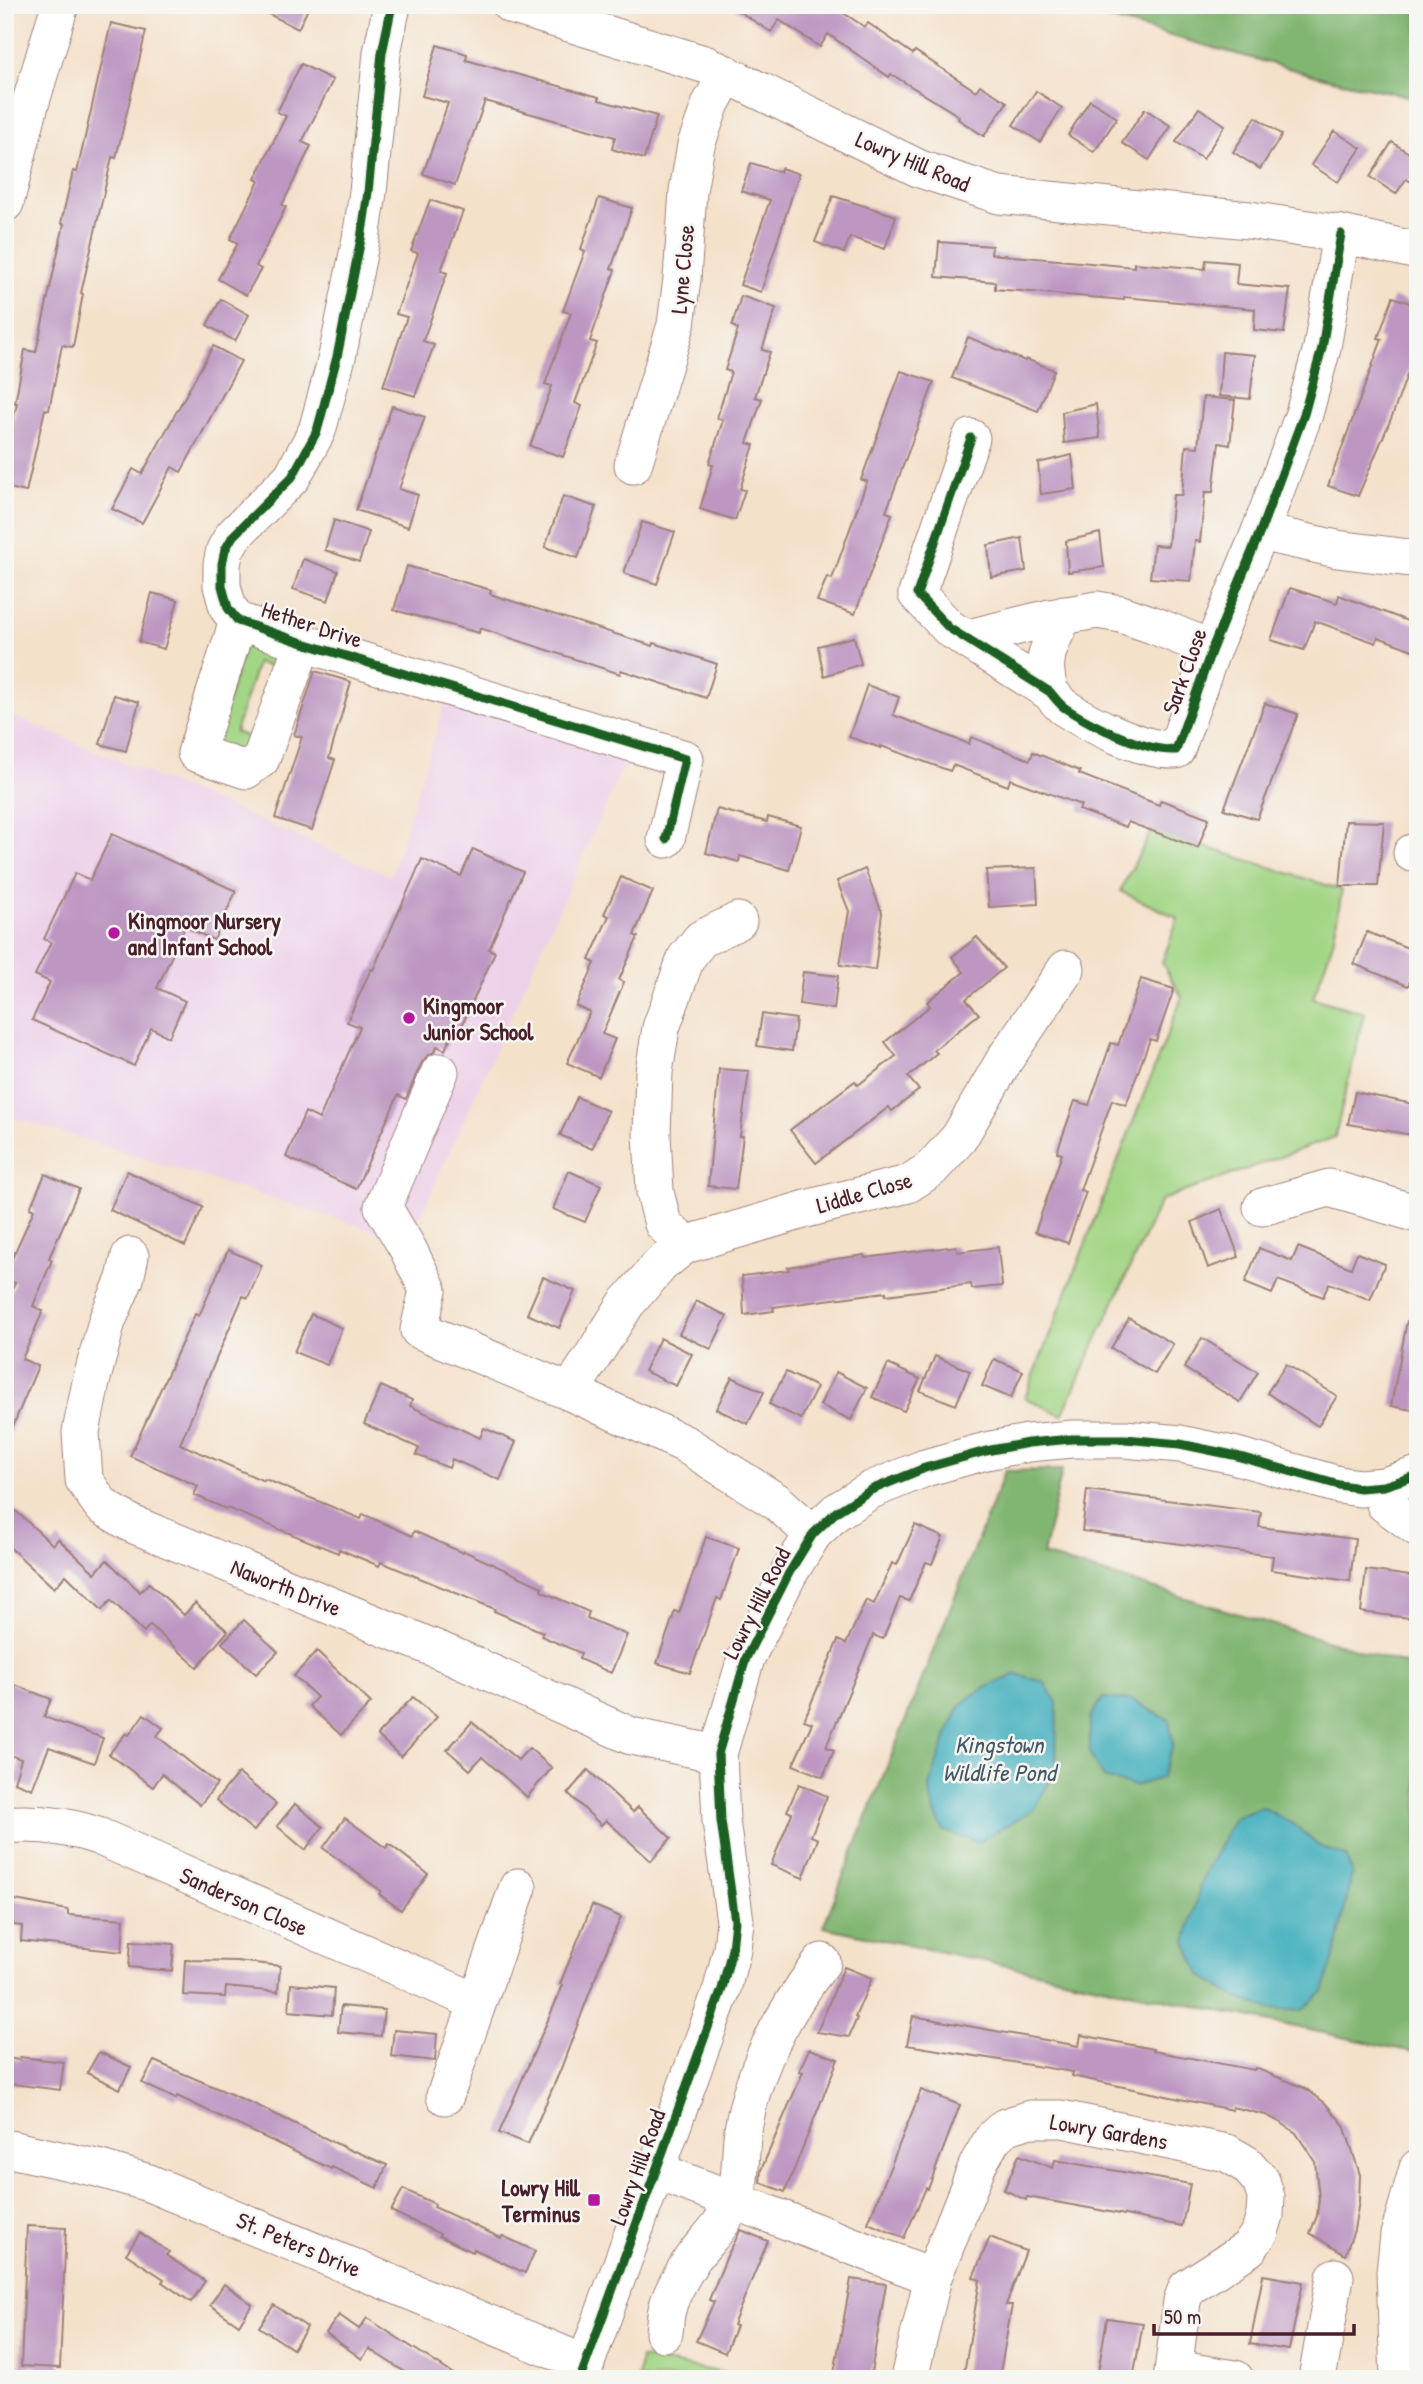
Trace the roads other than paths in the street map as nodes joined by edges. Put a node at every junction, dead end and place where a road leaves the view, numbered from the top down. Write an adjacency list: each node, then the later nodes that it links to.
1 (60, 5): 5 (street)
2 (392, 5): 13 (street, Hether Drive)
3 (511, 5): 4 (street, Lowry Hill Road)
4 (727, 74): 6 (street, Lowry Hill Road); 9 (street, Lyne Close)
5 (7, 182)
6 (1341, 234): 7 (street, Lowry Hill Road); 10 (street, Sark Close)
7 (1418, 251)
8 (971, 438): 14 (street, Sark Close)
9 (633, 465)
10 (1261, 532): 11 (street); 16 (street, Sark Close)
11 (1418, 559)
12 (1064, 615): 14 (street, Sark Close); 16 (street, Sark Close); 17 (street)
13 (238, 621): 15 (street, Hether Drive); 15 (street)
14 (965, 639): 17 (street, Sark Close)
15 (303, 643): 18 (street, Hether Drive)
16 (1212, 649): 17 (street, Sark Close)
17 (1050, 692)
18 (666, 839)
19 (721, 922): 24 (street)
20 (1066, 969): 24 (street, Liddle Close)
21 (440, 1072): 26 (street)
22 (1262, 1207): 23 (street)
23 (1418, 1214)
24 (685, 1245): 26 (street, Liddle Close)
25 (130, 1256): 30 (street, Naworth Drive)
26 (570, 1392): 29 (street)
27 (1401, 1481): 28 (street); 29 (street, Lowry Hill Road)
28 (1418, 1528)
29 (813, 1534): 30 (street, Lowry Hill Road)
30 (718, 1754): 38 (street, Lowry Hill Road)
31 (5, 1825): 34 (street, Sanderson Close)
32 (518, 1887): 34 (street)
33 (822, 1962): 39 (street)
34 (477, 2002): 35 (street)
35 (445, 2096)
36 (5, 2148): 43 (street, St. Peters Drive)
37 (1418, 2168): 48 (street)
38 (657, 2171): 39 (street); 43 (street, Lowry Hill Road)
39 (734, 2200): 40 (street); 42 (street)
40 (933, 2277): 44 (street, Lowry Gardens); 45 (street, Lowry Gardens)
41 (1335, 2277): 47 (street)
42 (664, 2333)
43 (583, 2372)
44 (910, 2374)
45 (1173, 2374): 46 (street)
46 (1235, 2379)
47 (1317, 2379)
48 (1399, 2379)

